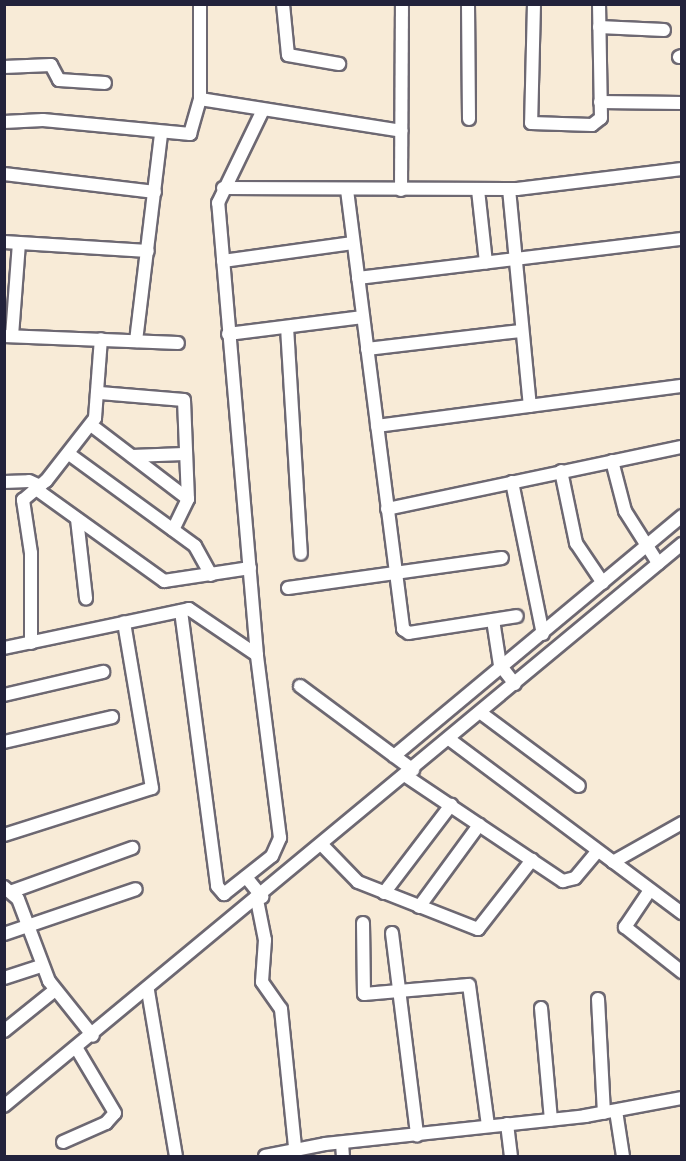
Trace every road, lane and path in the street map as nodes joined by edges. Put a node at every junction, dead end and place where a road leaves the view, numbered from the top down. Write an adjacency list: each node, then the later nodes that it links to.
1 (200, 4): 12 (street)
2 (283, 4): 9 (street)
3 (402, 4): 18 (street)
4 (468, 4): 16 (street)
5 (534, 4): 13 (street)
6 (599, 4): 7 (street)
7 (599, 27): 8 (street); 13 (street)
8 (664, 30)
9 (339, 64)
10 (4, 67): 11 (street)
11 (105, 83)
12 (200, 99): 15 (street); 19 (street)
13 (600, 102): 14 (street)
14 (681, 103)
15 (262, 112): 18 (street); 22 (street)
16 (469, 118)
17 (4, 122): 19 (street)
18 (401, 131): 25 (street)
19 (161, 133): 27 (street)
20 (681, 169): 23 (street)
21 (4, 174): 27 (street)
22 (223, 188): 24 (street); 34 (street)
23 (509, 189): 26 (street); 33 (street)
24 (347, 190): 25 (street); 31 (street)
25 (401, 190): 26 (street)
26 (478, 190): 35 (street)
27 (155, 192): 32 (street)
28 (681, 239): 33 (street)
29 (4, 242): 30 (street)
30 (19, 243): 32 (street); 41 (street)
31 (353, 243): 34 (street); 36 (street)
32 (148, 251): 43 (street)
33 (513, 260): 35 (street); 39 (street)
34 (222, 261): 40 (street)
35 (486, 263): 36 (street)
36 (358, 278): 37 (street)
37 (363, 317): 38 (street); 45 (street)
38 (287, 327): 40 (street); 66 (street)
39 (521, 331): 45 (street); 48 (street)
40 (228, 334): 69 (street)
41 (8, 336): 42 (street)
42 (101, 339): 43 (street); 47 (street)
43 (136, 341): 44 (street)
44 (178, 343)
45 (367, 349): 50 (street)
46 (681, 386): 48 (street)
47 (100, 393): 49 (street); 53 (street)
48 (530, 406): 50 (street)
49 (91, 425): 52 (street); 54 (street)
50 (377, 426): 61 (street)
51 (681, 447): 55 (street)
52 (69, 454): 59 (street); 64 (street)
53 (184, 454): 54 (street); 60 (street)
54 (132, 456): 60 (street)
55 (612, 461): 56 (street); 67 (street)
56 (561, 471): 58 (street); 72 (street)
57 (4, 482): 59 (street)
58 (512, 482): 61 (street); 79 (street)
59 (38, 488): 63 (street); 80 (street)
60 (188, 499): 64 (street)
61 (387, 509): 71 (street)
62 (681, 516): 67 (street)
63 (77, 519): 70 (street); 74 (street)
64 (173, 530): 70 (street)
65 (681, 544): 67 (street)
66 (301, 554)
67 (652, 555): 72 (street); 84 (street)
68 (502, 558): 71 (street)
69 (250, 568): 70 (street); 82 (street)
70 (212, 575)
71 (396, 576): 73 (street); 77 (street)
72 (603, 583): 79 (street)
73 (288, 588)
74 (86, 598)
75 (181, 610): 78 (street); 82 (street); 104 (street)
76 (517, 616): 77 (street)
77 (493, 620): 84 (street)
78 (124, 622): 80 (street); 96 (street)
79 (543, 634): 84 (street)
80 (32, 642): 81 (street)
81 (4, 648)
82 (257, 655): 104 (street)
83 (103, 672): 86 (street)
84 (508, 677): 87 (street); 91 (street)
85 (300, 686): 91 (street)
86 (4, 695)
87 (481, 713): 89 (street); 92 (street)
88 (112, 717): 90 (street)
89 (449, 739): 91 (street); 99 (street)
90 (4, 742)
91 (405, 766): 93 (street); 97 (street)
92 (579, 786)
93 (451, 805): 95 (street); 106 (street)
94 (681, 823): 101 (street)
95 (479, 825): 100 (street); 107 (street)
96 (4, 835)
97 (323, 846): 104 (street); 106 (street)
98 (132, 848): 102 (street)
99 (598, 851): 100 (street); 101 (street)
100 (532, 860): 107 (street)
101 (613, 862): 105 (street)
102 (9, 889): 110 (street)
103 (136, 889): 110 (street)
104 (255, 890): 117 (street); 133 (street)
105 (650, 890): 108 (street); 114 (street)
106 (384, 893): 107 (street)
107 (419, 907)
108 (681, 913)
109 (363, 923): 118 (street)
110 (26, 927): 112 (street); 113 (street)
111 (392, 933): 118 (street)
112 (4, 934)
113 (40, 966): 115 (street); 116 (street)
114 (681, 972)
115 (4, 978)
116 (55, 990): 121 (street); 122 (street)
117 (148, 990): 122 (street); 135 (street)
118 (399, 992): 129 (street); 130 (street)
119 (598, 999): 126 (street)
120 (541, 1008): 127 (street)
121 (4, 1031)
122 (88, 1031): 123 (street)
123 (77, 1049): 125 (street); 131 (street)
124 (681, 1098): 126 (street)
125 (4, 1106)
126 (610, 1112): 127 (street); 138 (street)
127 (551, 1120): 128 (street)
128 (507, 1124): 129 (street); 137 (street)
129 (488, 1126): 130 (street)
130 (417, 1135): 132 (street)
131 (63, 1142)
132 (342, 1143): 133 (street); 136 (street)
133 (295, 1148): 134 (street)
134 (272, 1155)
135 (176, 1156)
136 (344, 1156)
137 (511, 1156)
138 (623, 1156)

